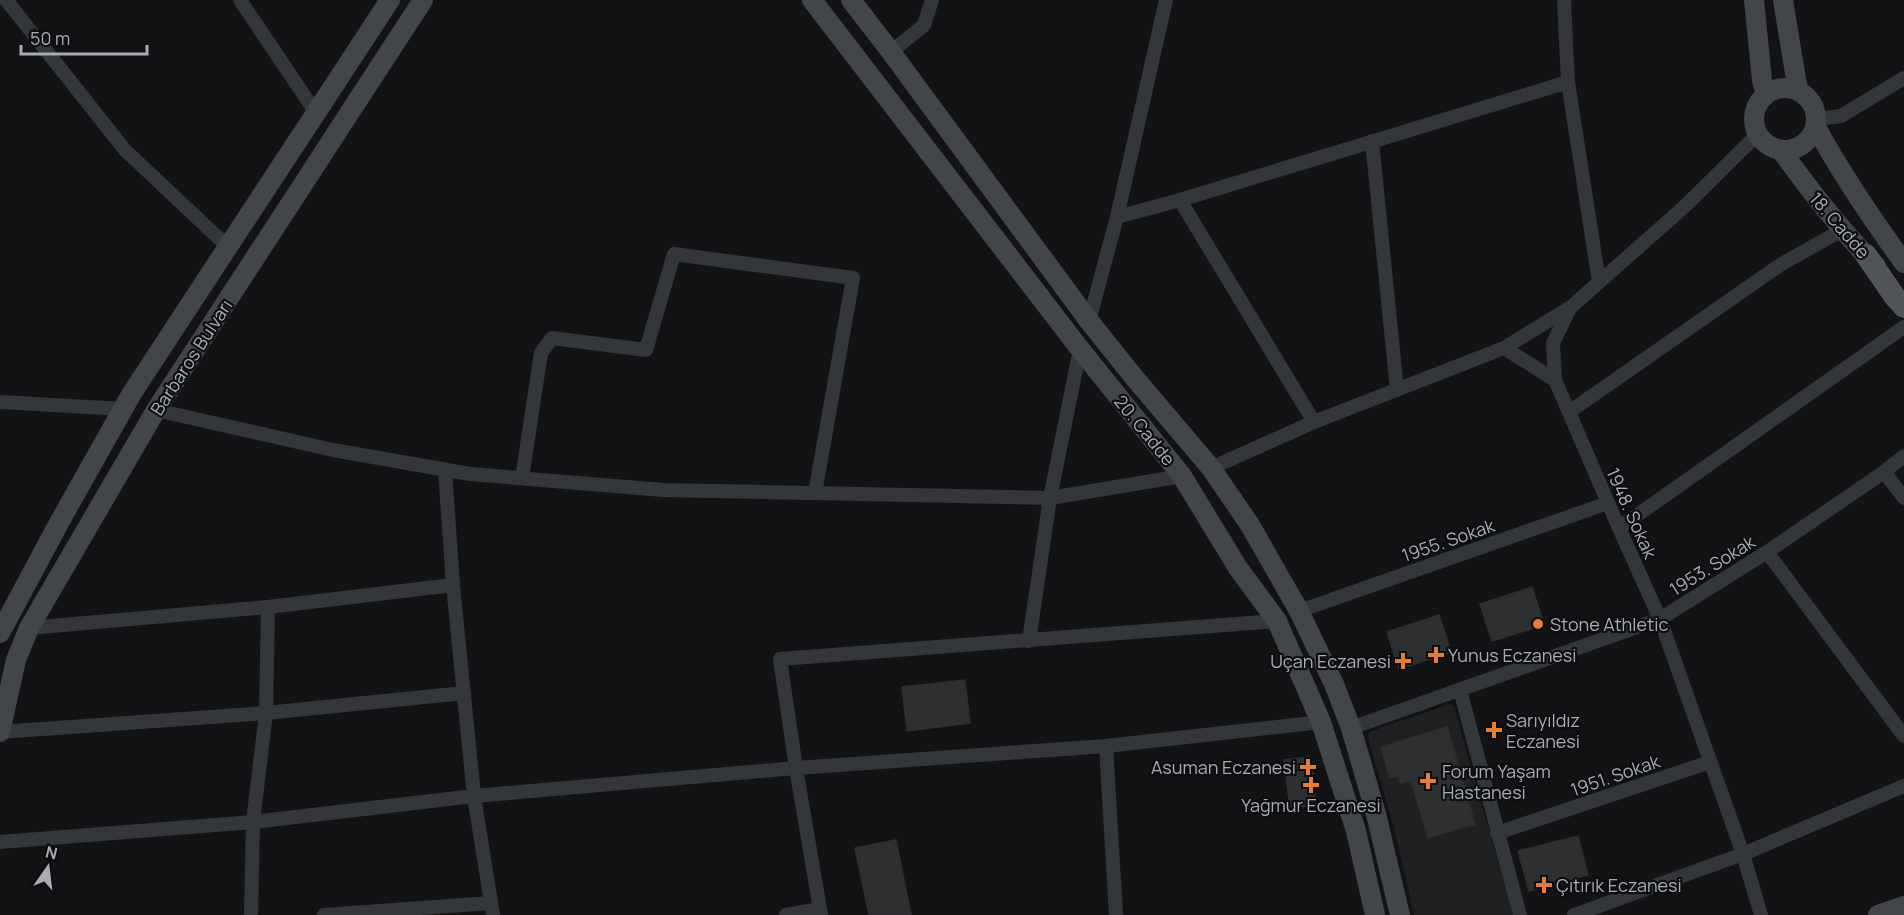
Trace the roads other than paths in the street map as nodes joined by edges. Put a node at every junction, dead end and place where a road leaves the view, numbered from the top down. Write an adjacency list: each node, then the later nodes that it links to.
1 (6, 0): 25 (street)
2 (390, 0): 17 (street, Barbaros Bulvarı)
3 (423, 0): 40 (street, Barbaros Bulvarı)
4 (812, 0): 35 (street, 20. Cadde)
5 (851, 0): 12 (street, 20. Cadde)
6 (932, 0): 12 (street)
7 (1166, 0): 23 (street)
8 (1564, 0): 14 (street)
9 (1754, 0): 16 (street)
10 (1783, 0): 15 (street, 18. Cadde)
11 (242, 1): 17 (street)
12 (891, 52): 32 (street, 20. Cadde)
13 (1904, 78): 18 (street)
14 (1568, 82): 20 (street); 28 (street)
15 (1798, 91): 16 (street); 18 (street, 18. Cadde)
16 (1766, 95): 19 (street)
17 (316, 113): 25 (street, Barbaros Bulvarı)
18 (1816, 123): 21 (street); 27 (street, 18. Cadde)
19 (1758, 134): 21 (street, 18. Cadde); 28 (street)
20 (1372, 141): 22 (street); 37 (street)
21 (1781, 150): 24 (street, 18. Cadde)
22 (1180, 200): 23 (street); 42 (street)
23 (1117, 217): 32 (street)
24 (1842, 230): 26 (street, 18. Cadde); 41 (street)
25 (228, 247): 39 (street, Barbaros Bulvarı)
26 (1866, 255): 29 (street, 18. Cadde); 31 (main road)
27 (1904, 263)
28 (1599, 282): 30 (street)
29 (1904, 295)
30 (1571, 307): 34 (street); 36 (street)
31 (1904, 307)
32 (1089, 321): 44 (street, 20. Cadde)
33 (1904, 327): 53 (street)
34 (1504, 348): 36 (street); 37 (street)
35 (1080, 349): 47 (street, 20. Cadde); 50 (street)
36 (1555, 380): 41 (street, 1948. Sokak)
37 (1397, 390): 42 (street)
38 (0, 402): 39 (street)
39 (123, 409): 61 (street, Barbaros Bulvarı)
40 (156, 410): 45 (street); 60 (street, Barbaros Bulvarı)
41 (1569, 412): 52 (street, 1948. Sokak)
42 (1314, 422): 44 (street)
43 (1904, 456): 46 (street, 1953. Sokak)
44 (1211, 468): 57 (street, 20. Cadde)
45 (445, 470): 48 (street); 55 (street)
46 (1884, 472): 51 (street); 54 (street, 1953. Sokak)
47 (1182, 476): 50 (street); 59 (street, 20. Cadde)
48 (522, 478): 49 (street); 49 (street)
49 (815, 493): 50 (street)
50 (1050, 498): 62 (street)
51 (1904, 498)
52 (1608, 503): 53 (street, 1948. Sokak); 57 (street, 1955. Sokak)
53 (1619, 528): 58 (street, 1948. Sokak)
54 (1767, 552): 58 (street, 1953. Sokak); 69 (street)
55 (453, 585): 56 (street); 64 (street)
56 (268, 607): 60 (street); 65 (street)
57 (1299, 611): 67 (street, 20. Cadde)
58 (1660, 619): 63 (street, 1953. Sokak); 71 (street, 1948. Sokak)
59 (1277, 621): 62 (street); 66 (street, 20. Cadde)
60 (29, 628): 68 (street, Barbaros Bulvarı)
61 (0, 633)
62 (1029, 641): 72 (street)
63 (1460, 690): 67 (street, 1953. Sokak); 76 (street)
64 (464, 693): 65 (street); 74 (street)
65 (266, 713): 68 (street); 75 (street)
66 (1321, 722): 70 (street); 86 (street, 20. Cadde)
67 (1351, 728): 87 (street, 20. Cadde)
68 (0, 732)
69 (1904, 736)
70 (1106, 746): 72 (street); 85 (street)
71 (1710, 762): 76 (street, 1951. Sokak); 78 (street, 1948. Sokak)
72 (796, 768): 74 (street); 81 (street)
73 (1904, 786): 78 (street)
74 (474, 796): 75 (street); 80 (street)
75 (253, 822): 77 (street); 82 (street)
76 (1497, 833): 88 (street)
77 (0, 842)
78 (1743, 854): 89 (street); 90 (street, 1948. Sokak)
79 (1904, 906): 91 (street)
80 (492, 909): 83 (street)
81 (821, 912): 84 (street)
82 (252, 915)
83 (324, 915)
84 (786, 915)
85 (1116, 915)
86 (1375, 915)
87 (1400, 915)
88 (1520, 915)
89 (1574, 915)
90 (1761, 915)
91 (1878, 915)

